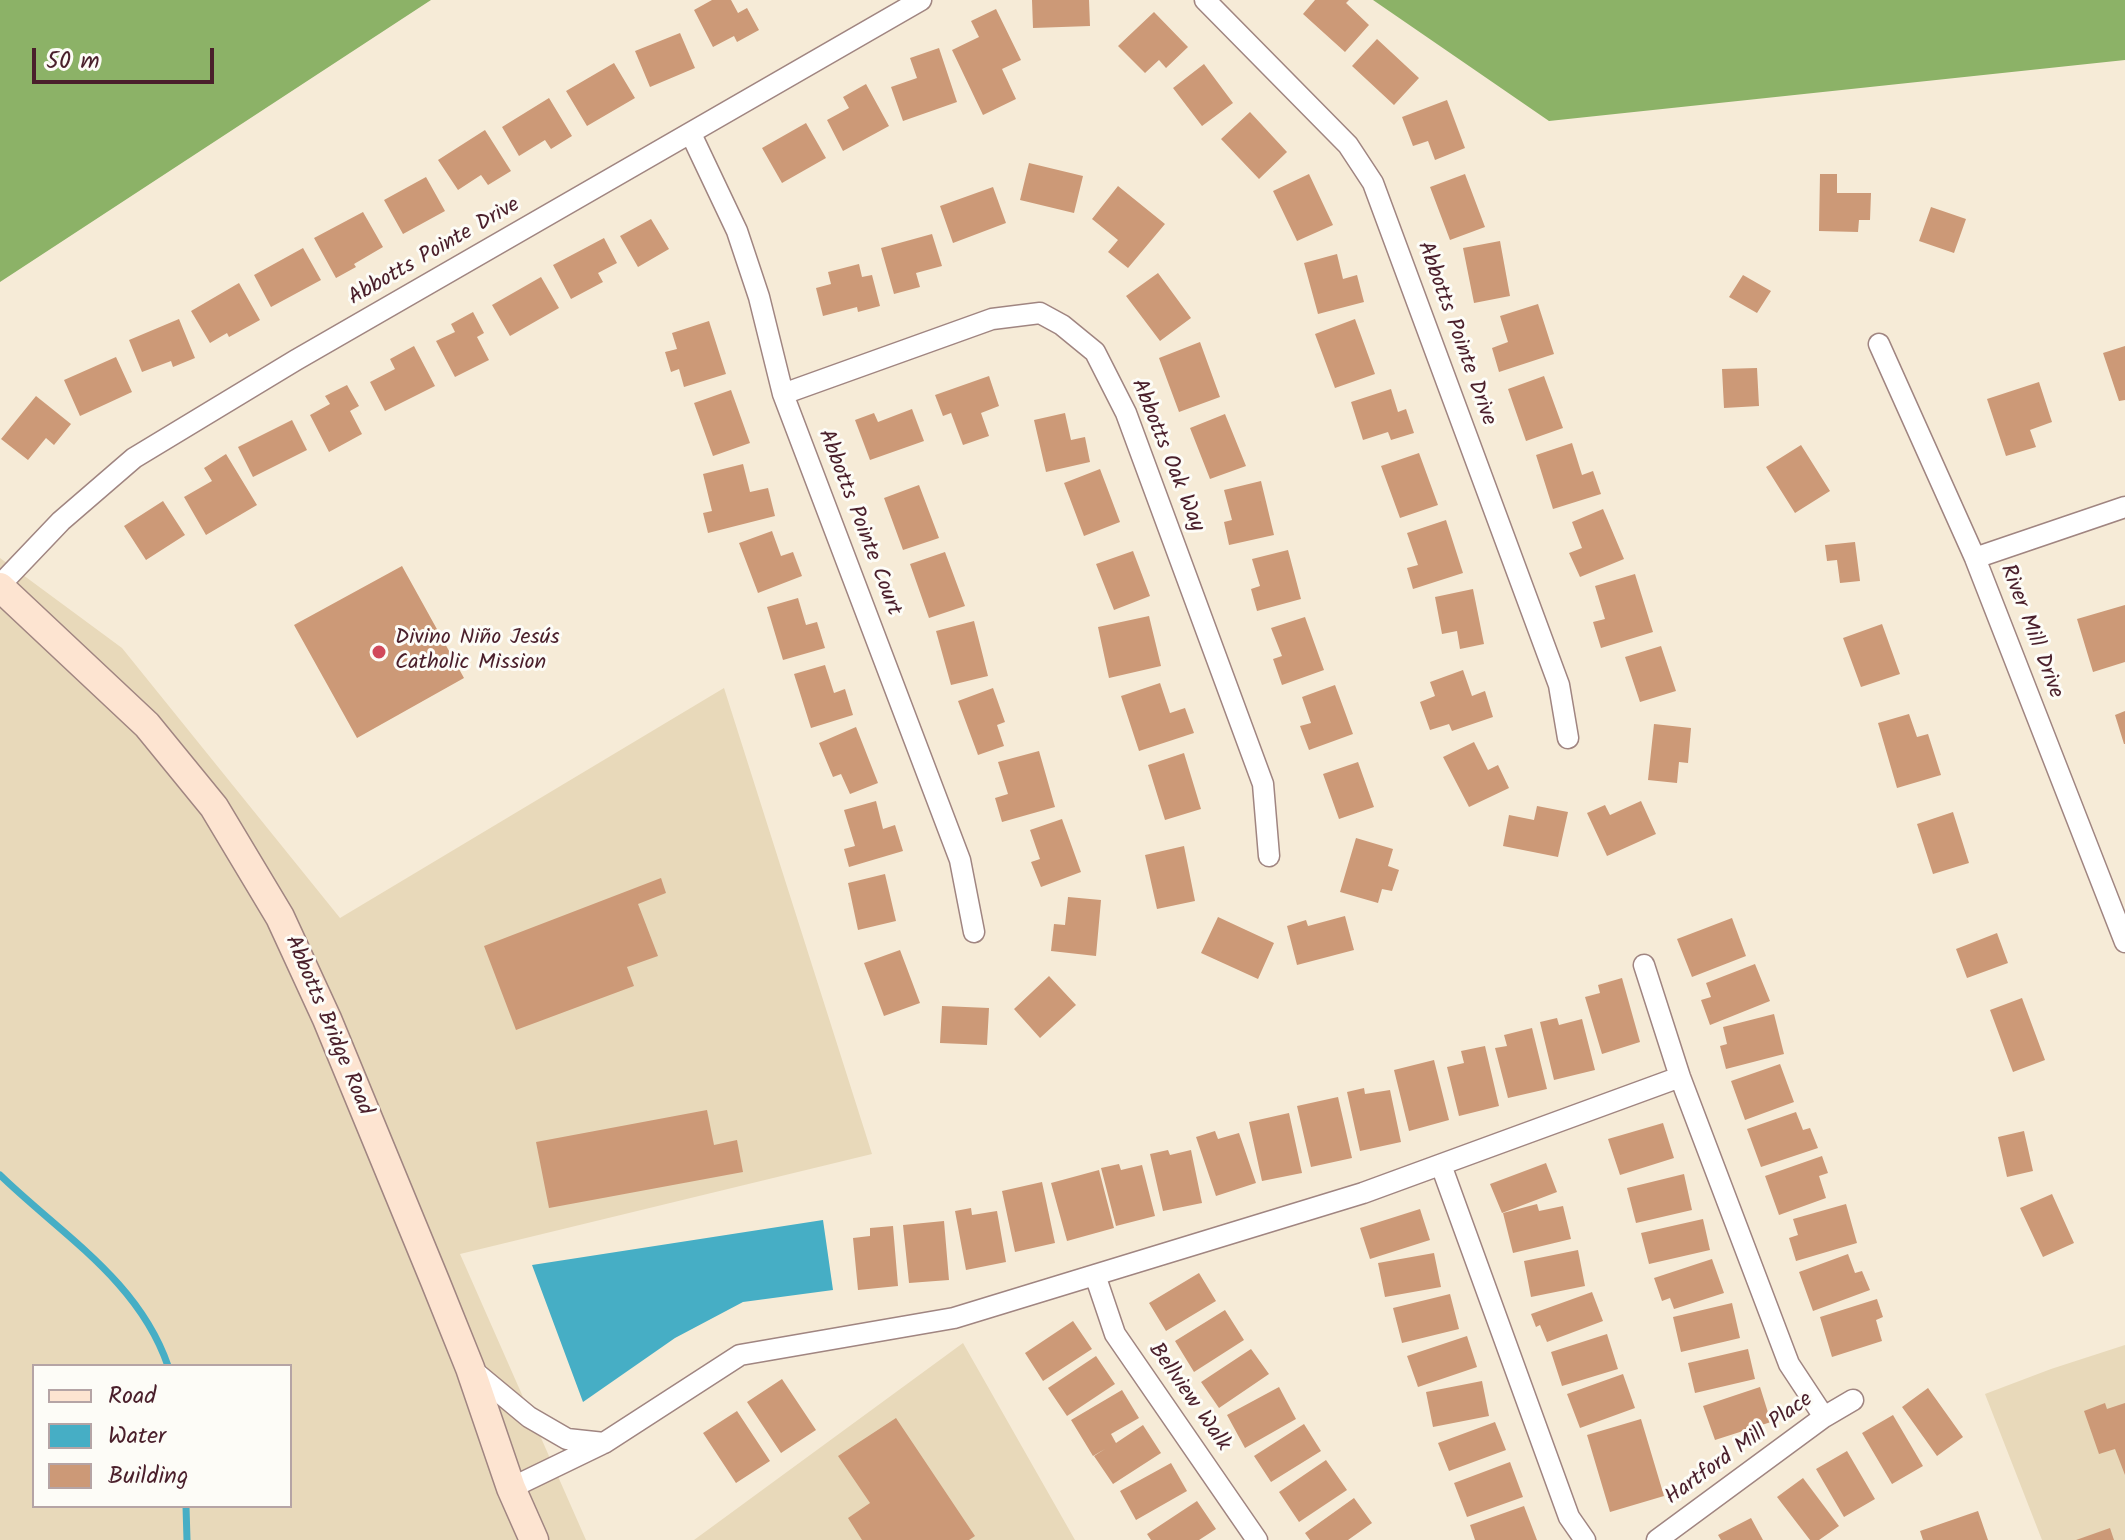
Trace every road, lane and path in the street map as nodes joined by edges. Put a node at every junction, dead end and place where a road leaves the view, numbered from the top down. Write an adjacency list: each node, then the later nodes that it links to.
1 (921, 0): 3 (street, Abbotts Pointe Drive)
2 (1205, 0): 9 (street, Abbotts Pointe Drive)
3 (691, 134): 5 (street, Abbotts Pointe Court); 8 (street, Abbotts Pointe Drive)
4 (1879, 344): 7 (street, River Mill Drive)
5 (783, 394): 10 (street, Abbotts Oak Way); 11 (street, Abbotts Pointe Court)
6 (2125, 507): 7 (street)
7 (1975, 558): 12 (street, River Mill Drive)
8 (0, 586): 17 (main road, Abbotts Bridge Road)
9 (1568, 738)
10 (1269, 856)
11 (974, 932)
12 (2125, 942)
13 (1644, 965): 14 (street)
14 (1680, 1077): 15 (street); 19 (street)
15 (1441, 1165): 16 (street); 24 (street)
16 (1095, 1275): 20 (street); 23 (street, Bellview Walk)
17 (470, 1368): 20 (street); 21 (main road, Abbotts Bridge Road)
18 (1853, 1400): 19 (street, Hartford Mill Place)
19 (1824, 1417): 25 (street, Hartford Mill Place)
20 (604, 1443): 21 (street)
21 (511, 1488): 22 (main road, Abbotts Bridge Road)
22 (534, 1540)
23 (1257, 1540)
24 (1585, 1540)
25 (1657, 1540)

